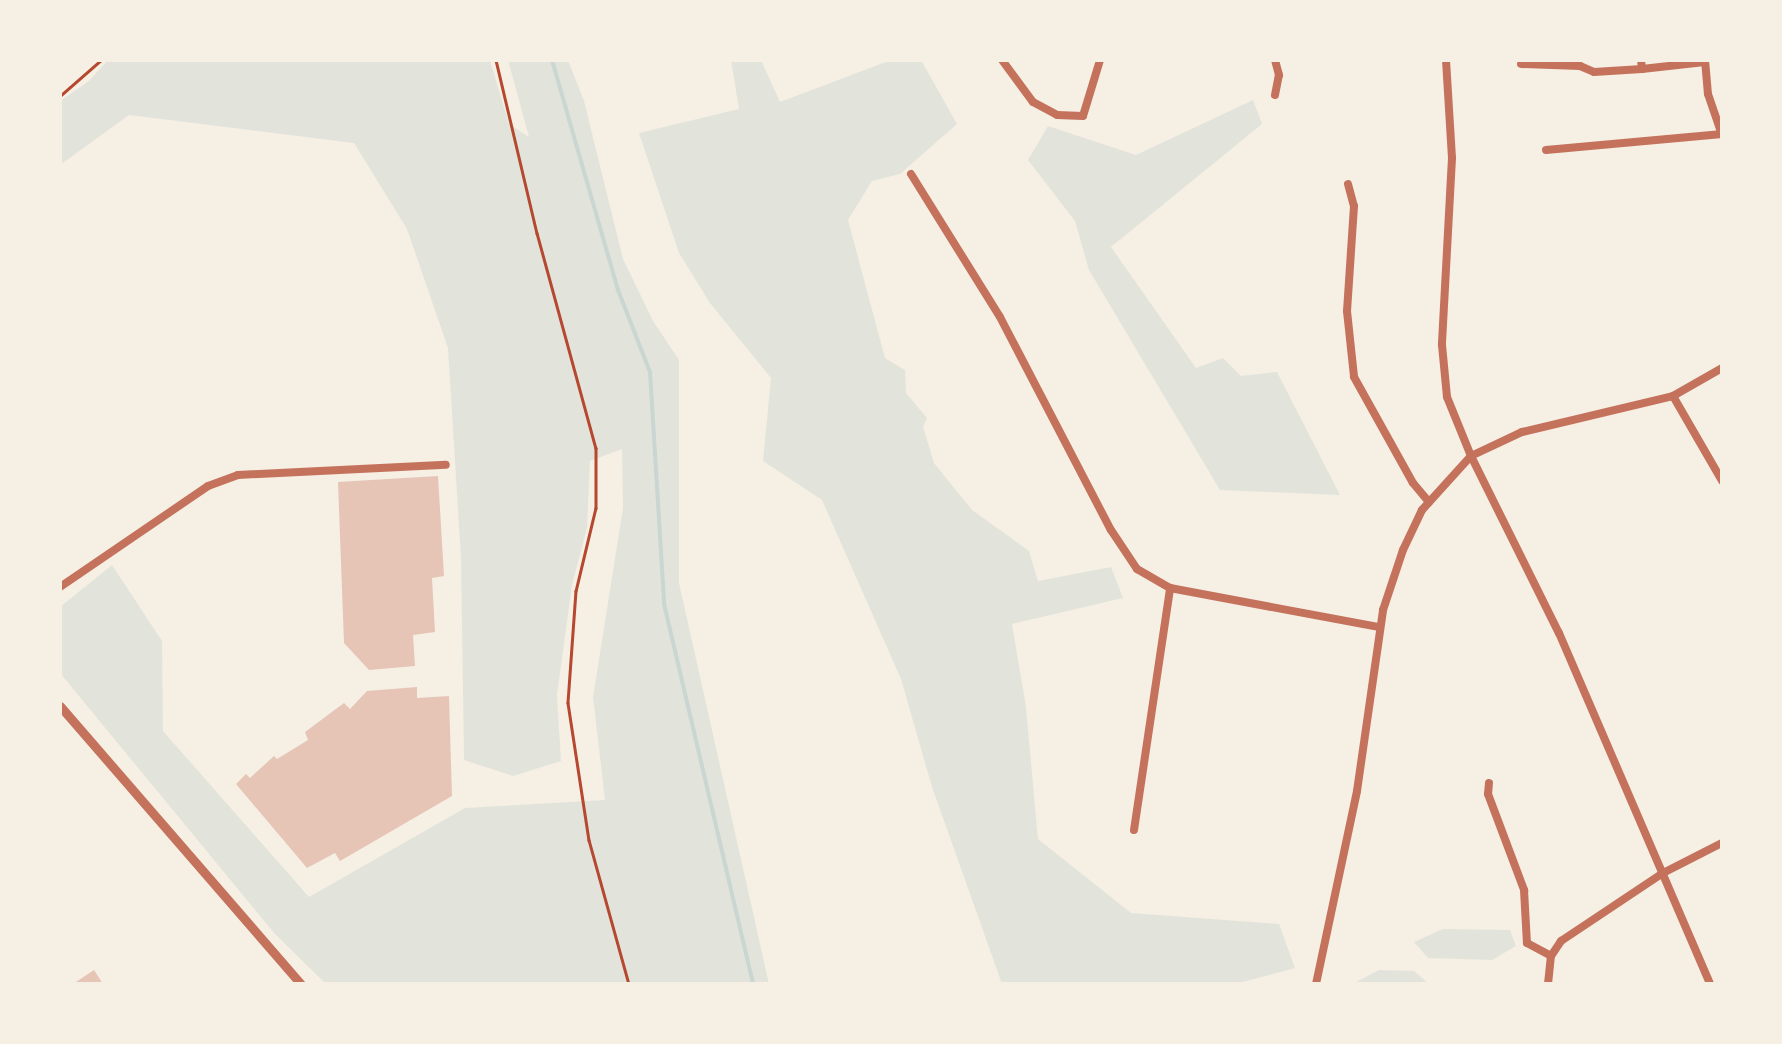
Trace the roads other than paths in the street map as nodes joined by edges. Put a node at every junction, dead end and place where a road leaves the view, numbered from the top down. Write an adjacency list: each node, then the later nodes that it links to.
1 (1002, 60): 2 (street)
2 (1100, 60)
3 (1275, 60): 8 (street)
4 (1446, 60): 15 (street)
5 (1705, 61): 7 (street); 9 (street)
6 (1520, 64): 7 (street)
7 (1642, 64)
8 (1275, 94)
9 (1722, 135): 10 (street)
10 (1546, 150)
11 (911, 174): 20 (street)
12 (1348, 184): 18 (street)
13 (1722, 368): 14 (street)
14 (1673, 396): 15 (street); 17 (street)
15 (1471, 456): 18 (street); 26 (street)
16 (446, 466): 19 (street)
17 (1722, 480)
18 (1429, 502): 21 (street)
19 (60, 586)
20 (1170, 588): 21 (street); 24 (street)
21 (1379, 627): 29 (street)
22 (60, 706): 28 (street)
23 (1489, 783): 27 (street)
24 (1134, 830)
25 (1722, 843): 26 (street)
26 (1663, 873): 27 (street); 31 (street)
27 (1552, 956): 30 (street)
28 (301, 984)
29 (1316, 984)
30 (1548, 984)
31 (1710, 984)

